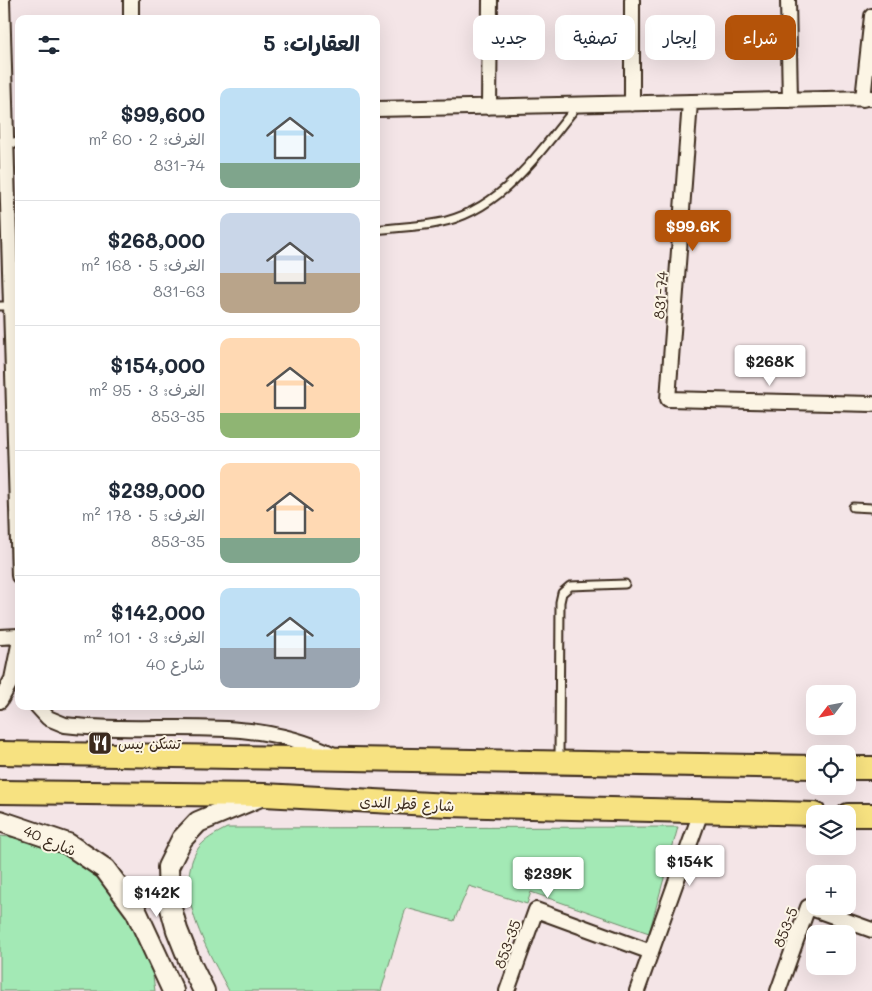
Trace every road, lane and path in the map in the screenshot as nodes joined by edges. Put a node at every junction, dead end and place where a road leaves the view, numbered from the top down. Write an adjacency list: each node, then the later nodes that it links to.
1 (2, 0): 7 (street)
2 (131, 0): 6 (street)
3 (490, 0): 14 (street)
4 (632, 0): 12 (street)
5 (788, 0): 10 (street)
6 (131, 15)
7 (1, 16): 16 (street)
8 (872, 16): 9 (street)
9 (868, 99): 10 (street)
10 (790, 100): 11 (street)
11 (690, 102): 12 (street); 21 (street, 831-74)
12 (632, 104): 13 (street)
13 (579, 105): 14 (street); 19 (lane)
14 (489, 107): 15 (street)
15 (380, 109)
16 (12, 117): 17 (street)
17 (6, 139): 18 (lane); 20 (street)
18 (15, 144)
19 (380, 230)
20 (5, 306): 22 (street)
21 (872, 404)
22 (15, 499)
23 (853, 507): 24 (lane)
24 (872, 508)
25 (626, 584): 33 (lane)
26 (15, 636): 27 (street)
27 (0, 637)
28 (15, 664): 29 (street)
29 (0, 701)
30 (40, 710): 32 (street)
31 (0, 753): 32 (main road)
32 (339, 758): 33 (main road)
33 (559, 762): 34 (main road)
34 (806, 767)
35 (856, 768): 36 (main road)
36 (872, 768)
37 (0, 792): 38 (main road, شارع قطر الندى)
38 (264, 795): 39 (main road, شارع قطر الندى); 44 (main road)
39 (701, 812): 40 (main road, شارع قطر الندى); 47 (street)
40 (806, 814)
41 (856, 815): 42 (main road)
42 (872, 815)
43 (0, 821): 46 (main road, شارع 40)
44 (177, 930): 46 (main road); 50 (main road)
45 (872, 930): 53 (street, 853-5)
46 (150, 940): 48 (main road); 49 (main road, شارع 40)
47 (651, 952): 51 (street, 853-35); 52 (street)
48 (160, 991)
49 (174, 991)
50 (204, 991)
51 (507, 991)
52 (637, 991)
53 (778, 991)

